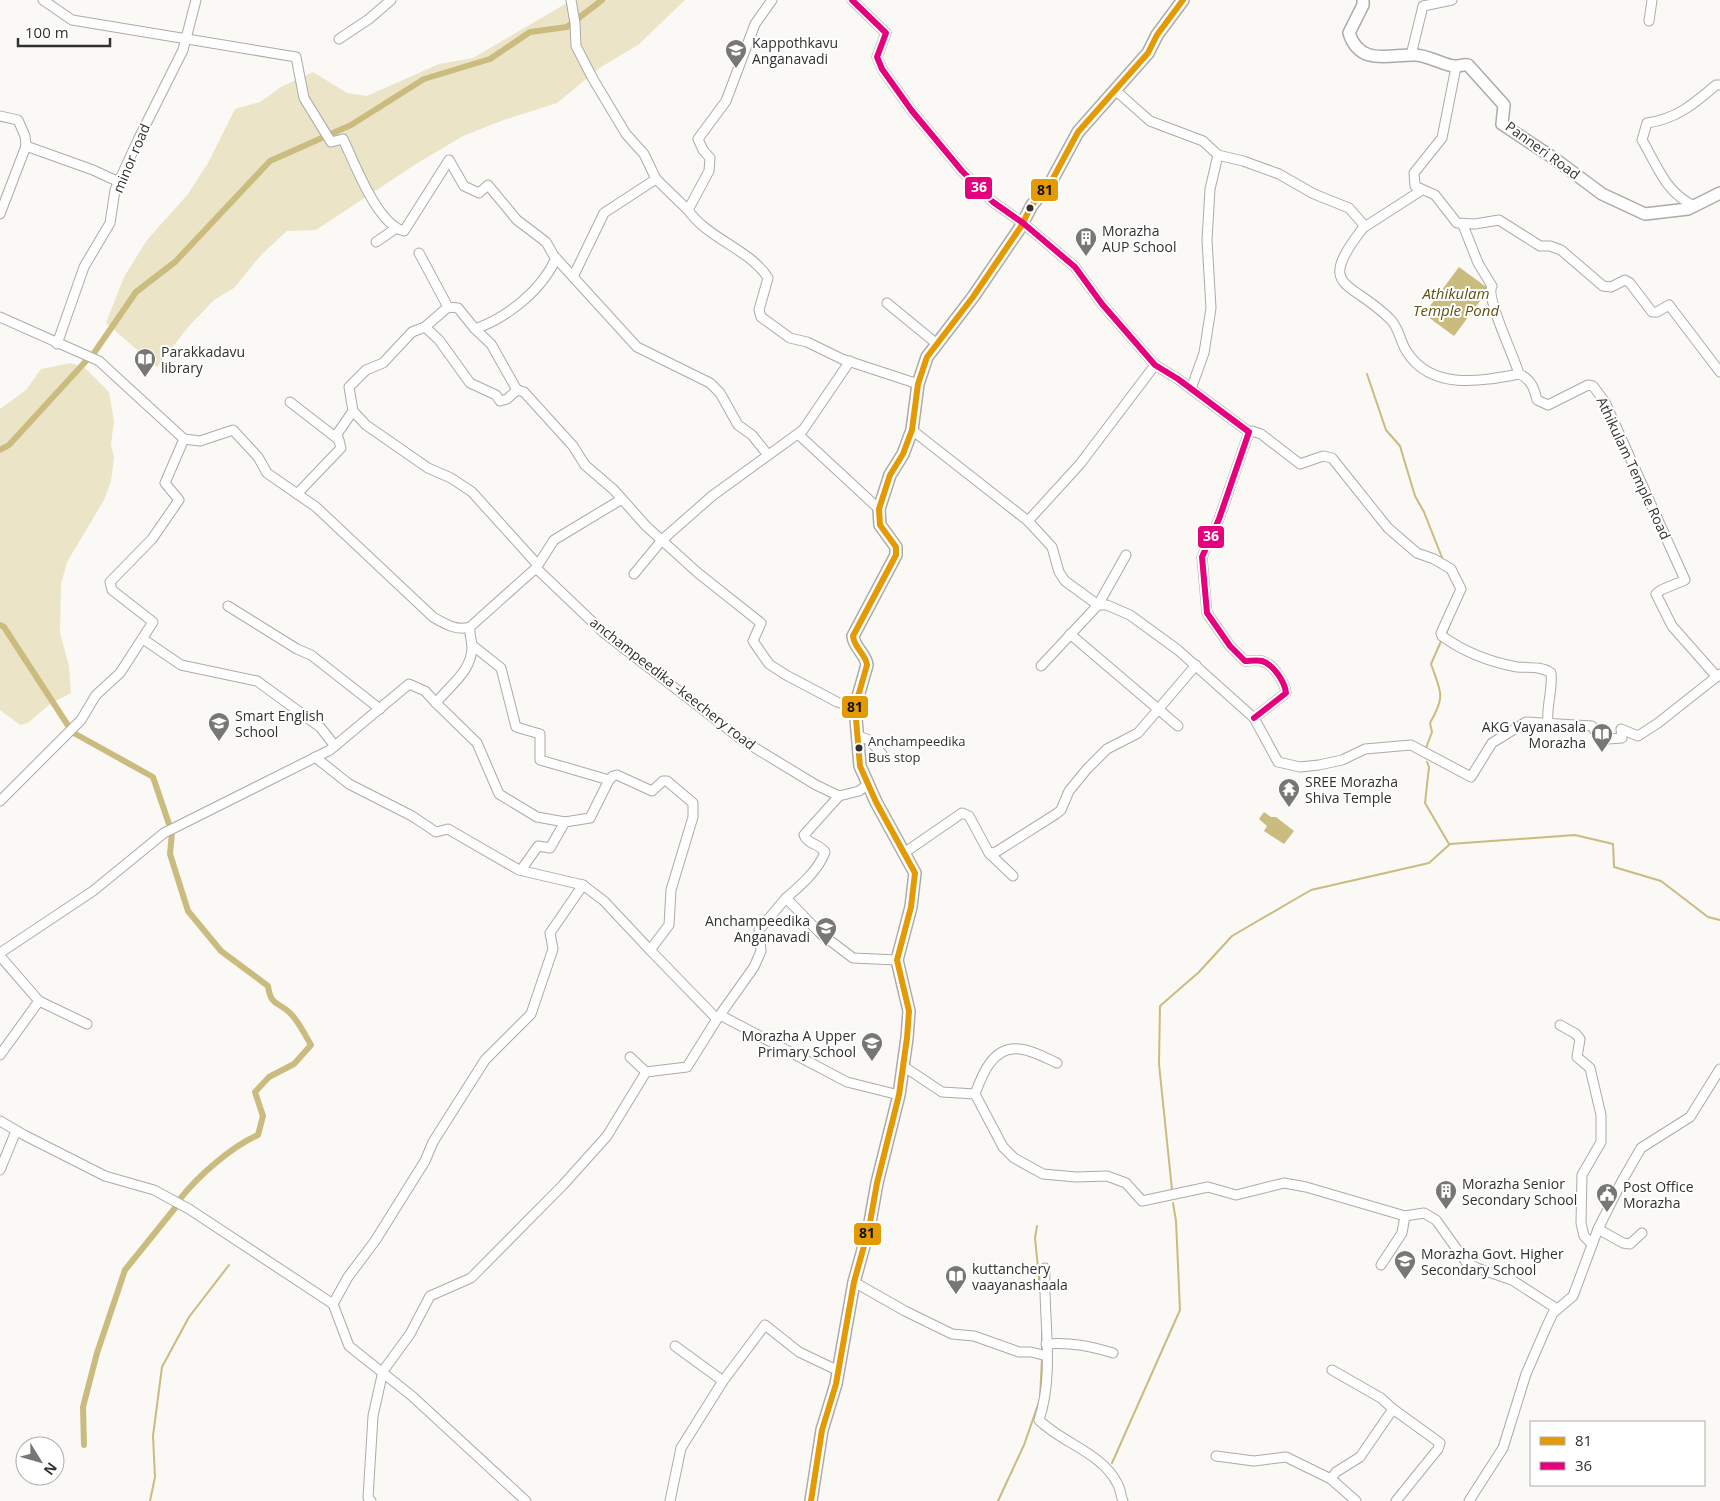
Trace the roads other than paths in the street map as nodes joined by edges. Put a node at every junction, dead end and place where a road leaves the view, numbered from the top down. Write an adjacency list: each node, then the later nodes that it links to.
1 (43, 0): 12 (street)
2 (196, 0): 12 (street, minor road)
3 (391, 0): 13 (street)
4 (571, 0): 21 (street)
5 (772, 0): 26 (street)
6 (852, 0): 28 (street)
7 (1183, 0): 17 (main road)
8 (1363, 0): 14 (main road, Panneri Road)
9 (1452, 0): 14 (street)
10 (1652, 0): 11 (street)
11 (1649, 21)
12 (186, 38): 22 (street, minor road); 31 (street)
13 (339, 39)
14 (1412, 55): 15 (main road, Panneri Road)
15 (1456, 67): 23 (street); 25 (main road, Panneri Road)
16 (1720, 85): 25 (street)
17 (1116, 90): 20 (street); 28 (main road)
18 (0, 116): 19 (street)
19 (26, 146): 22 (street); 27 (street)
20 (1218, 155): 30 (street); 49 (street)
21 (656, 180): 26 (street); 35 (street)
22 (119, 182): 41 (street, minor road)
23 (1422, 190): 29 (street); 30 (street)
24 (1720, 193): 25 (main road, Panneri Road)
25 (1695, 206)
26 (688, 210): 43 (street)
27 (0, 214)
28 (1023, 222): 42 (main road); 44 (street)
29 (1463, 225): 45 (street); 46 (street, Athikulam Temple Road)
30 (1364, 228): 46 (street)
31 (395, 229): 32 (street); 34 (street)
32 (376, 242)
33 (419, 253): 37 (street)
34 (556, 258): 35 (street); 40 (street)
35 (573, 277): 57 (street)
36 (887, 303): 42 (street)
37 (448, 307): 39 (street); 40 (street)
38 (0, 317): 41 (street)
39 (425, 327): 48 (street); 51 (street)
40 (475, 329): 48 (street)
41 (56, 344): 55 (street)
42 (936, 344): 47 (main road)
43 (850, 361): 47 (street); 54 (street)
44 (1155, 365): 49 (street); 61 (street)
45 (1720, 372)
46 (1519, 374): 73 (street, Athikulam Temple Road)
47 (918, 384): 52 (main road)
48 (517, 390): 59 (street)
49 (1191, 390): 53 (street)
50 (290, 402): 56 (street)
51 (353, 411): 56 (street); 64 (street, anchampeedika -keechery road)
52 (912, 430): 60 (main road); 61 (street)
53 (1248, 433): 78 (street); 79 (street)
54 (798, 434): 57 (street); 60 (street)
55 (184, 438): 58 (street); 70 (street)
56 (339, 440): 58 (street)
57 (768, 455): 62 (street)
58 (293, 491): 69 (street)
59 (622, 499): 62 (street); 64 (street)
60 (880, 509): 75 (main road)
61 (1028, 521): 66 (street)
62 (662, 540): 65 (street); 75 (street)
63 (1126, 555): 66 (street)
64 (537, 566): 69 (street); 87 (street, anchampeedika -keechery road)
65 (634, 574)
66 (1098, 605): 68 (street); 71 (street)
67 (228, 606): 76 (street)
68 (1070, 634): 72 (street); 77 (street)
69 (470, 636): 74 (street); 85 (street)
70 (143, 639): 82 (street); 88 (street)
71 (1196, 665): 77 (street); 78 (street)
72 (1041, 666)
73 (1718, 675): 79 (street)
74 (436, 702): 76 (street); 89 (street)
75 (855, 707): 81 (main road)
76 (380, 709): 82 (street)
77 (1159, 711): 80 (street); 91 (street)
78 (1254, 718): 79 (street)
79 (1548, 724)
80 (1178, 726)
81 (859, 736): 83 (street); 86 (main road)
82 (335, 746): 84 (street)
83 (882, 754)
84 (315, 757): 92 (street); 97 (street)
85 (609, 780): 89 (street); 96 (street)
86 (868, 785): 87 (street); 90 (main road)
87 (839, 796): 95 (street)
88 (0, 801)
89 (565, 822): 92 (street)
90 (904, 853): 91 (street); 98 (main road)
91 (989, 853): 93 (street)
92 (521, 870): 94 (street)
93 (1013, 876)
94 (583, 885): 96 (street); 121 (street)
95 (786, 898): 98 (street); 100 (street)
96 (650, 950): 100 (street)
97 (0, 954): 99 (street)
98 (896, 960): 106 (main road)
99 (39, 1000): 101 (street); 103 (street)
100 (718, 1017): 108 (street); 110 (street)
101 (87, 1024)
102 (1560, 1025): 117 (street)
103 (0, 1056)
104 (630, 1057): 108 (street)
105 (1057, 1063): 109 (street)
106 (904, 1066): 109 (street); 110 (main road)
107 (1720, 1070): 115 (street)
108 (646, 1072): 128 (street)
109 (975, 1094): 114 (street)
110 (899, 1095): 120 (main road)
111 (0, 1121): 112 (street)
112 (16, 1131): 113 (street); 121 (street)
113 (0, 1170)
114 (1404, 1216): 118 (street); 122 (street)
115 (1598, 1229): 116 (street); 117 (street)
116 (1642, 1233)
117 (1592, 1244): 122 (street)
118 (1382, 1265)
119 (1046, 1268): 123 (street)
120 (854, 1282): 126 (street); 129 (main road)
121 (332, 1304): 128 (street)
122 (1557, 1309): 141 (street)
123 (1046, 1344): 125 (street); 126 (street)
124 (675, 1346): 130 (street)
125 (1113, 1353)
126 (1043, 1356): 138 (street)
127 (1332, 1370): 131 (street)
128 (383, 1371): 134 (street); 135 (street)
129 (839, 1371): 130 (street); 137 (main road)
130 (723, 1381): 136 (street)
131 (1393, 1410): 133 (street); 140 (street)
132 (1216, 1456): 133 (street)
133 (1330, 1479): 139 (street)
134 (371, 1501)
135 (526, 1501)
136 (670, 1501)
137 (811, 1501)
138 (1123, 1501)
139 (1356, 1501)
140 (1396, 1501)
141 (1470, 1501)

